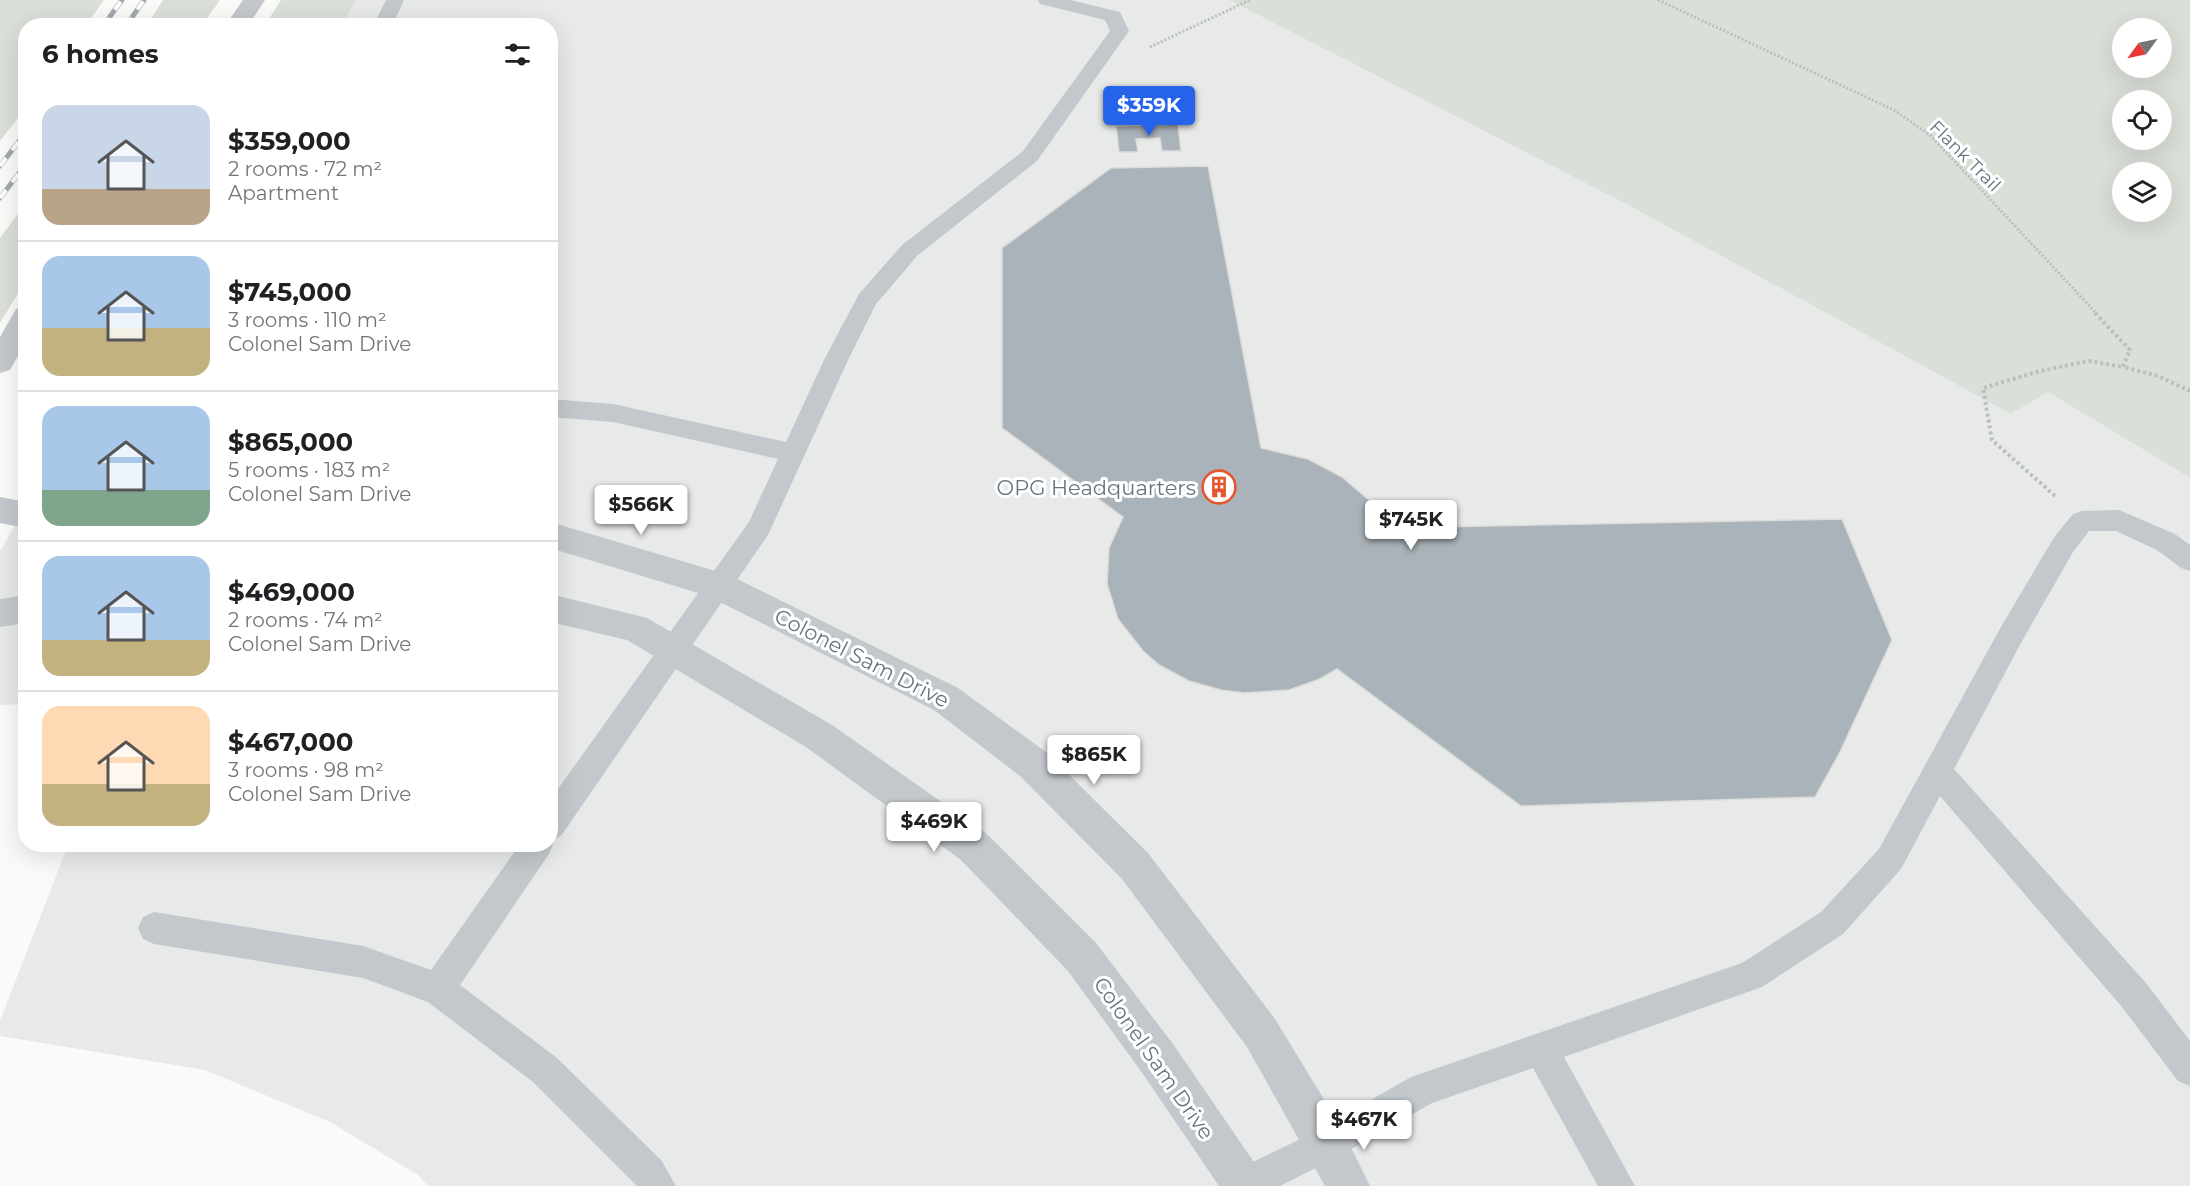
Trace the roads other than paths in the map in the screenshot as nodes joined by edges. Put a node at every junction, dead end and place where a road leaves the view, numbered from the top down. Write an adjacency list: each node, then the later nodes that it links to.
1 (254, 0): 4 (street)
2 (395, 0): 5 (lane)
3 (1047, 0): 9 (lane)
4 (242, 18)
5 (386, 18)
6 (18, 330): 7 (street)
7 (0, 362)
8 (558, 409): 9 (lane)
9 (793, 453): 14 (lane)
10 (0, 510): 11 (street)
11 (18, 513)
12 (558, 537): 14 (street, Colonel Sam Drive)
13 (2190, 560): 19 (lane)
14 (717, 585): 18 (lane); 26 (street, Colonel Sam Drive)
15 (18, 610): 17 (street)
16 (558, 610): 18 (street, Colonel Sam Drive)
17 (0, 613)
18 (674, 651): 20 (lane); 28 (street, Colonel Sam Drive)
19 (1937, 771): 24 (lane); 25 (lane)
20 (558, 815)
21 (532, 852): 23 (lane)
22 (154, 928): 23 (lane)
23 (438, 989): 27 (lane)
24 (1541, 1048): 26 (lane); 30 (lane)
25 (2190, 1069)
26 (1327, 1144): 28 (lane); 29 (street, Colonel Sam Drive)
27 (658, 1186)
28 (1244, 1186)
29 (1348, 1186)
30 (1617, 1186)

